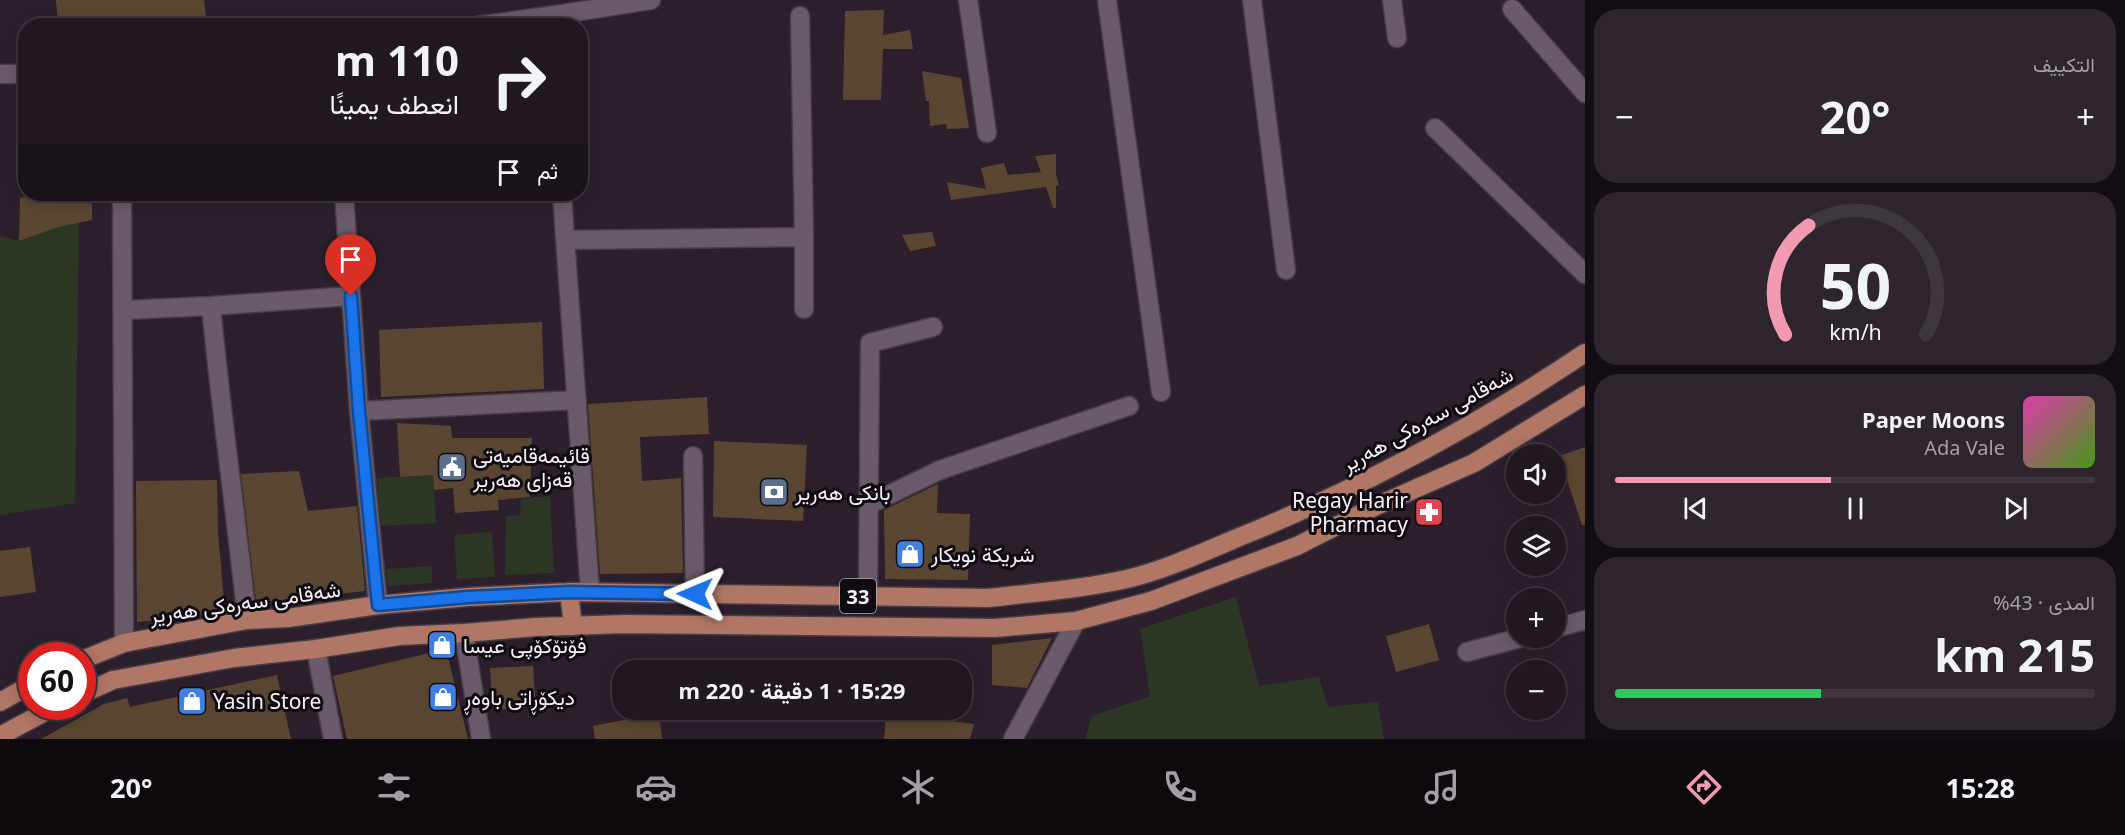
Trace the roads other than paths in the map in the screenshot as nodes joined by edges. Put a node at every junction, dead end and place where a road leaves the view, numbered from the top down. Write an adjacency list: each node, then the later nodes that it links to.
1 (651, 0): 8 (street)
2 (968, 0): 14 (street)
3 (1107, 0): 28 (street)
4 (1252, 0): 20 (street)
5 (1392, 0): 9 (street)
6 (1512, 9): 12 (street)
7 (800, 16): 18 (street)
8 (564, 18)
9 (1397, 38)
10 (0, 74): 11 (street)
11 (18, 74)
12 (1585, 93)
13 (1435, 128): 21 (street)
14 (987, 133)
15 (122, 201): 25 (street)
16 (344, 201): 22 (street)
17 (563, 201): 19 (street)
18 (804, 237): 19 (street); 24 (street)
19 (566, 240): 30 (street)
20 (1286, 270)
21 (1585, 274)
22 (351, 296): 23 (street); 32 (street)
23 (211, 306): 25 (street); 40 (street)
24 (804, 309)
25 (124, 310): 47 (street)
26 (933, 327): 34 (street)
27 (1585, 353): 38 (main road, شەقامی سەرەکی هەریر / 33)
28 (1161, 392)
29 (1585, 395): 42 (main road, 33)
30 (577, 400): 32 (street); 36 (street)
31 (1129, 406): 34 (street)
32 (359, 411): 39 (street)
33 (693, 456): 37 (street)
34 (868, 505): 38 (street)
35 (569, 592): 36 (main road, شەقامی سەرەکی هەریر / 33); 39 (main road, شەقامی سەرەکی هەریر / 33); 44 (main road)
36 (590, 592): 37 (main road, شەقامی سەرەکی هەریر / 33)
37 (695, 594): 38 (main road, شەقامی سەرەکی هەریر / 33)
38 (868, 596)
39 (378, 605): 40 (main road, شەقامی سەرەکی هەریر / 33)
40 (247, 620): 47 (main road, شەقامی سەرەکی هەریر / 33)
41 (1585, 620): 43 (street)
42 (1076, 621): 44 (main road, 33); 58 (street)
43 (1566, 625)
44 (573, 626): 45 (main road, 33)
45 (464, 633): 48 (main road, 33); 57 (street)
46 (1506, 642): 49 (street)
47 (124, 643): 50 (main road, شەقامی سەرەکی هەریر / 33)
48 (316, 649): 51 (main road, 33); 56 (street)
49 (1467, 652)
50 (96, 654)
51 (96, 688)
52 (18, 692): 53 (main road)
53 (0, 702)
54 (30, 720): 55 (main road)
55 (0, 736)
56 (333, 739)
57 (481, 739)
58 (1013, 739)

